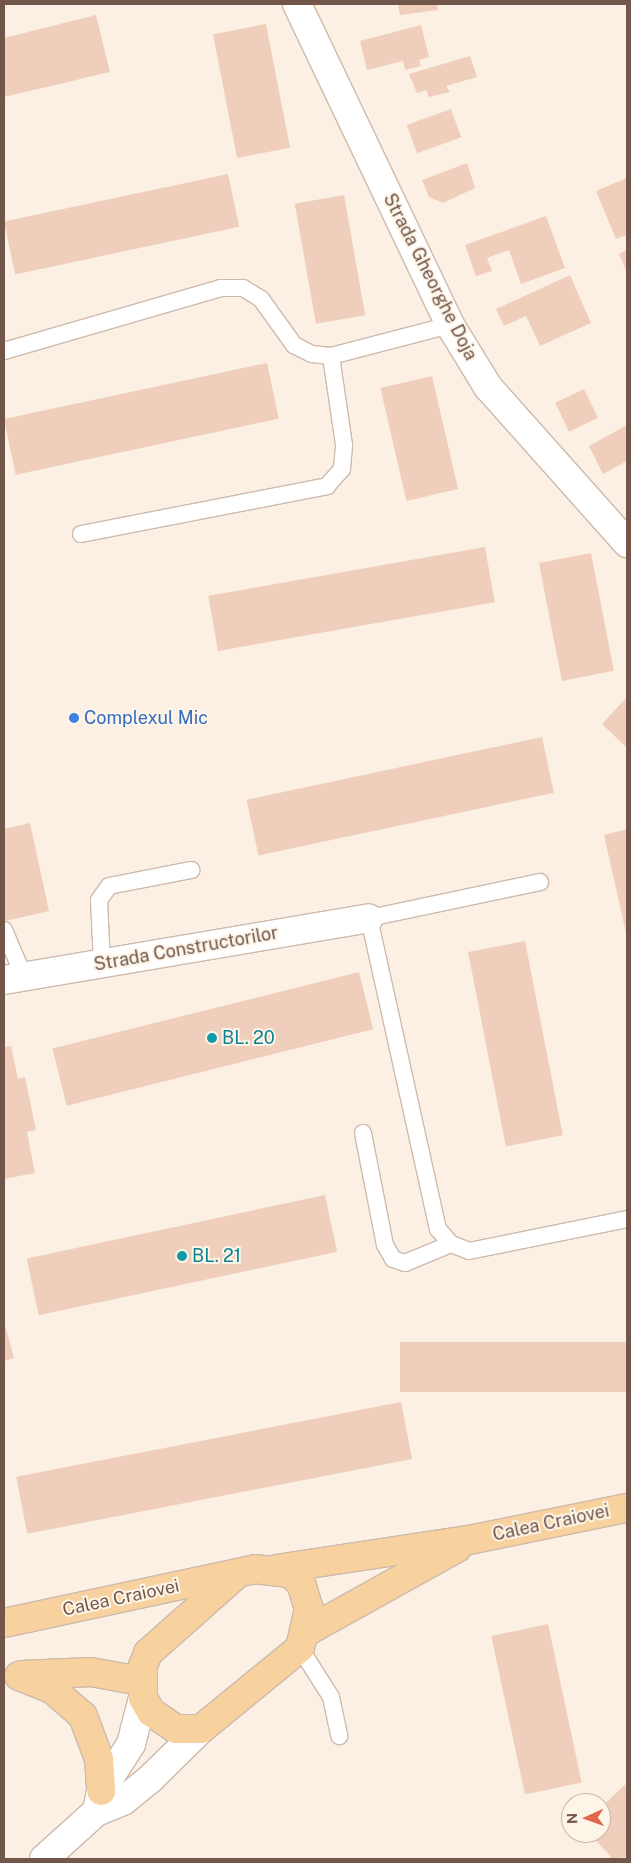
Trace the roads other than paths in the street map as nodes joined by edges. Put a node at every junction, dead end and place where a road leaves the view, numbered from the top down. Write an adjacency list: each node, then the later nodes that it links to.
1 (297, 4): 2 (street, Strada Gheorghe Doja)
2 (450, 325): 4 (lane); 6 (street, Strada Gheorghe Doja)
3 (4, 351): 4 (lane)
4 (331, 356): 5 (lane)
5 (81, 534)
6 (627, 543)
7 (190, 870): 11 (lane)
8 (540, 882): 9 (lane)
9 (369, 918): 11 (street, Strada Constructorilor); 15 (lane)
10 (4, 930): 12 (lane)
11 (102, 964): 12 (street, Strada Constructorilor)
12 (14, 978)
13 (363, 1133): 15 (lane)
14 (627, 1219): 15 (lane)
15 (451, 1244)
16 (627, 1508): 17 (main road, Calea Craiovei)
17 (474, 1539): 18 (main road, Calea Craiovei); 21 (main road, Calea Craiovei)
18 (276, 1569): 19 (main road, Calea Craiovei); 21 (main road)
19 (238, 1573): 20 (main road, Calea Craiovei); 23 (main road)
20 (4, 1623)
21 (303, 1640): 24 (main road, Calea Craiovei); 25 (lane)
22 (11, 1677): 23 (main road); 26 (main road)
23 (141, 1690): 24 (main road); 26 (street)
24 (201, 1729): 26 (street)
25 (339, 1736)
26 (99, 1802): 27 (street)
27 (44, 1859)

